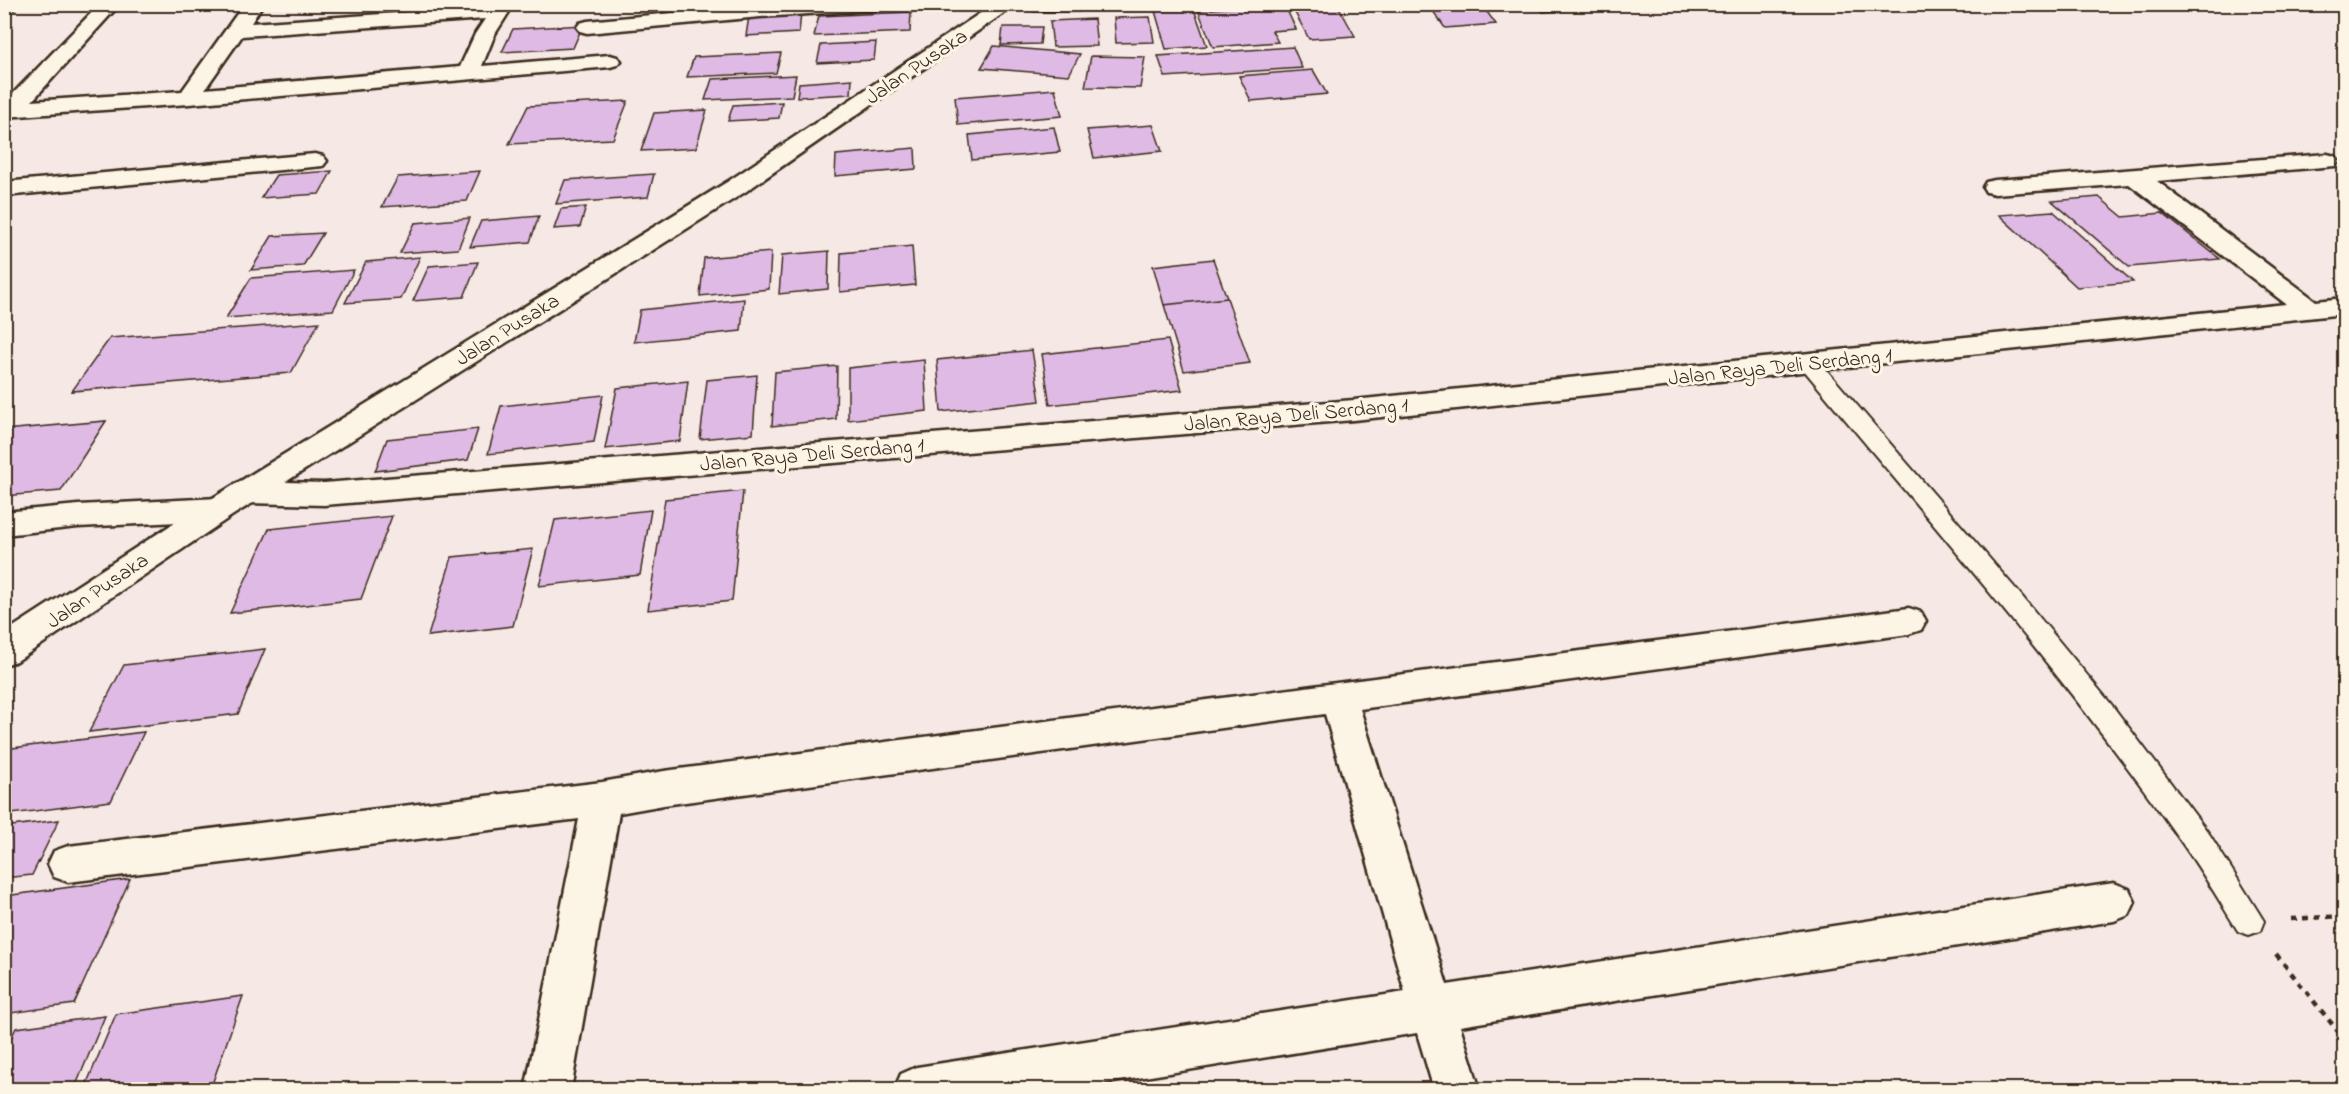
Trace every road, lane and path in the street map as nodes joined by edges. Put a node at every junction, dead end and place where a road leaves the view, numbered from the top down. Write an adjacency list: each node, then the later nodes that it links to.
1 (111, 4): 12 (street)
2 (254, 4): 8 (street)
3 (874, 4): 7 (street)
4 (1008, 4): 21 (street, Jalan Pusaka)
5 (1034, 4): 6 (street)
6 (1079, 4)
7 (587, 27)
8 (236, 30): 10 (street); 11 (street)
9 (610, 61): 10 (street)
10 (468, 74): 11 (street)
11 (189, 98): 12 (street)
12 (9, 109)
13 (315, 161): 17 (street)
14 (2327, 161): 15 (street)
15 (2137, 178): 16 (street); 19 (street)
16 (1995, 188)
17 (4, 189)
18 (2344, 306): 19 (street, Jalan Raya Deli Serdang 1)
19 (2311, 310): 20 (street, Jalan Raya Deli Serdang 1)
20 (1810, 364): 21 (street, Jalan Raya Deli Serdang 1); 31 (lane)
21 (246, 492): 22 (street, Jalan Pusaka)
22 (219, 509): 23 (street); 25 (street, Jalan Pusaka)
23 (4, 524)
24 (1909, 621): 26 (street)
25 (4, 651)
26 (1338, 697): 27 (street); 32 (street)
27 (602, 799): 28 (street); 34 (street)
28 (68, 864)
29 (2114, 902): 32 (street)
30 (2344, 916): 31 (path)
31 (2248, 921): 33 (path)
32 (1431, 1010): 35 (street); 36 (street)
33 (2344, 1039)
34 (548, 1089)
35 (917, 1089)
36 (1457, 1089)

